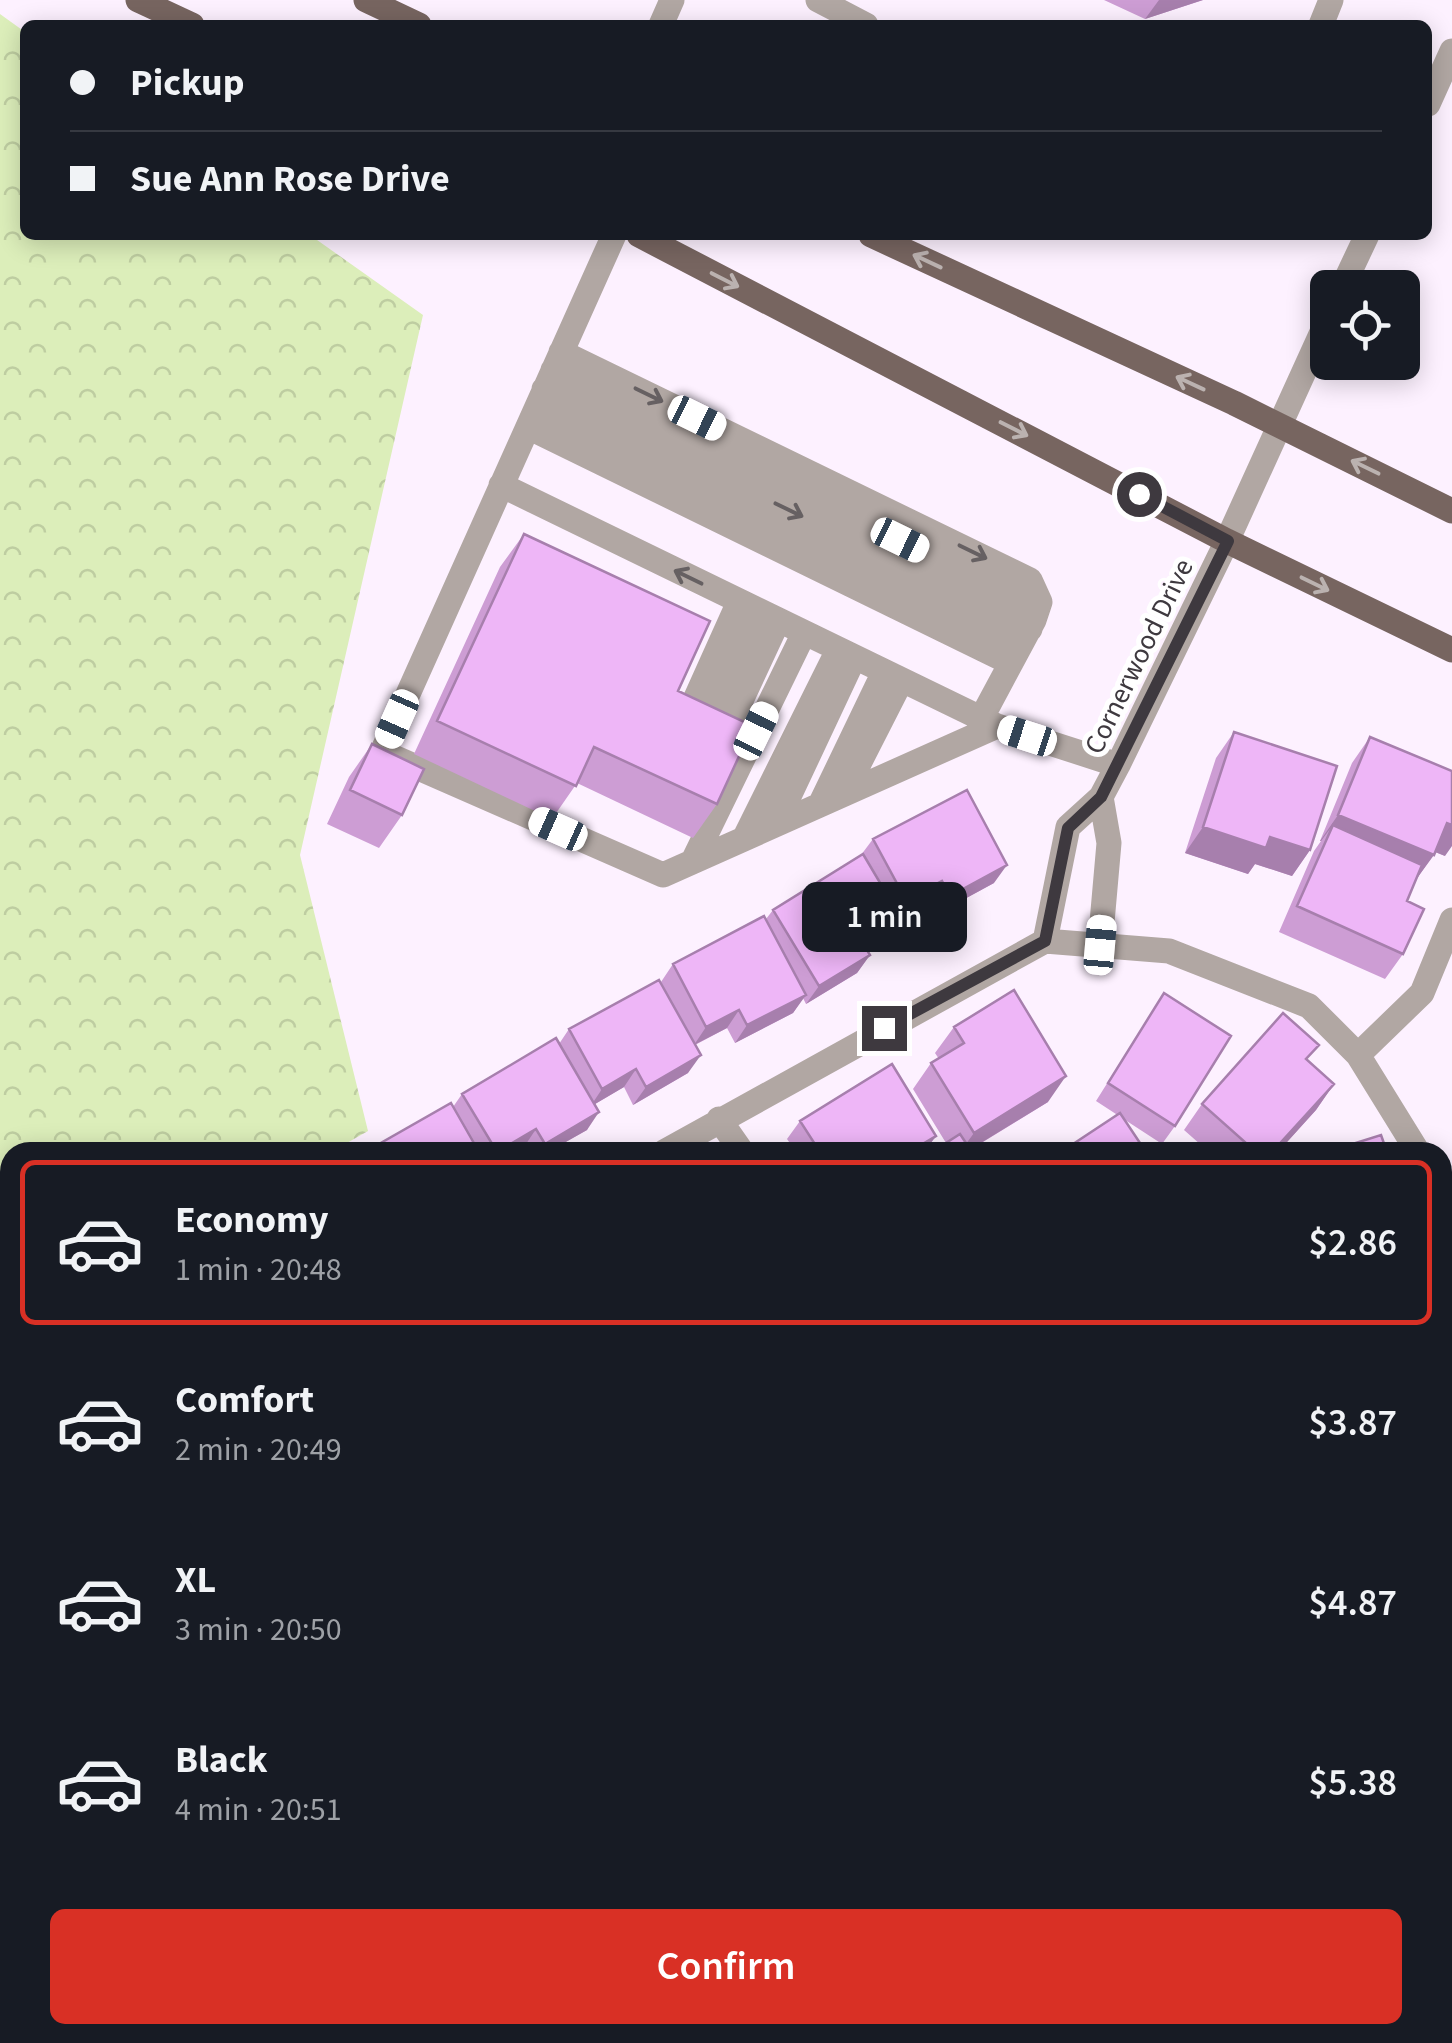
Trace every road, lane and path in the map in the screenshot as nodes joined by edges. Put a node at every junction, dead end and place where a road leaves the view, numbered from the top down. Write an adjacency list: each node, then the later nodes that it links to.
1 (138, 0): 4 (main road)
2 (366, 0): 5 (main road)
3 (818, 0): 6 (street)
4 (181, 20)
5 (409, 20)
6 (856, 20)
7 (1450, 62): 8 (street)
8 (1432, 96)
9 (612, 240): 15 (street)
10 (649, 240): 19 (main road, one-way to 19)
11 (883, 240): 16 (main road, one-way to 11)
12 (1364, 240): 13 (street)
13 (1350, 270)
14 (1310, 358): 16 (street)
15 (544, 390): 17 (street); 21 (street, one-way to 21); 21 (street); 21 (street, one-way to 21)
16 (1279, 424): 18 (main road, one-way to 16); 19 (street, Cornerwood Drive)
17 (502, 485): 20 (street, one-way to 17); 31 (street)
18 (1452, 510)
19 (1228, 541): 22 (main road, one-way to 22); 25 (street, Cornerwood Drive)
20 (759, 612): 20 (street); 23 (street)
21 (1025, 636): 24 (street)
22 (1452, 650)
23 (853, 657): 24 (street); 26 (street); 28 (street); 29 (street); 30 (street); 31 (street)
24 (989, 722): 25 (street); 26 (street)
25 (1118, 765): 27 (street, Cornerwood Drive)
26 (844, 794): 28 (street)
27 (1101, 797): 33 (street, Cornerwood Drive); 34 (street)
28 (820, 805): 29 (street)
29 (785, 820): 30 (street)
30 (744, 839): 31 (street)
31 (704, 856)
32 (1452, 920): 35 (street)
33 (1045, 941): 34 (street); 36 (street)
34 (1100, 945): 35 (street)
35 (1358, 1055): 39 (street)
36 (718, 1119): 37 (street); 38 (street)
37 (680, 1142)
38 (735, 1142)
39 (1412, 1142)

